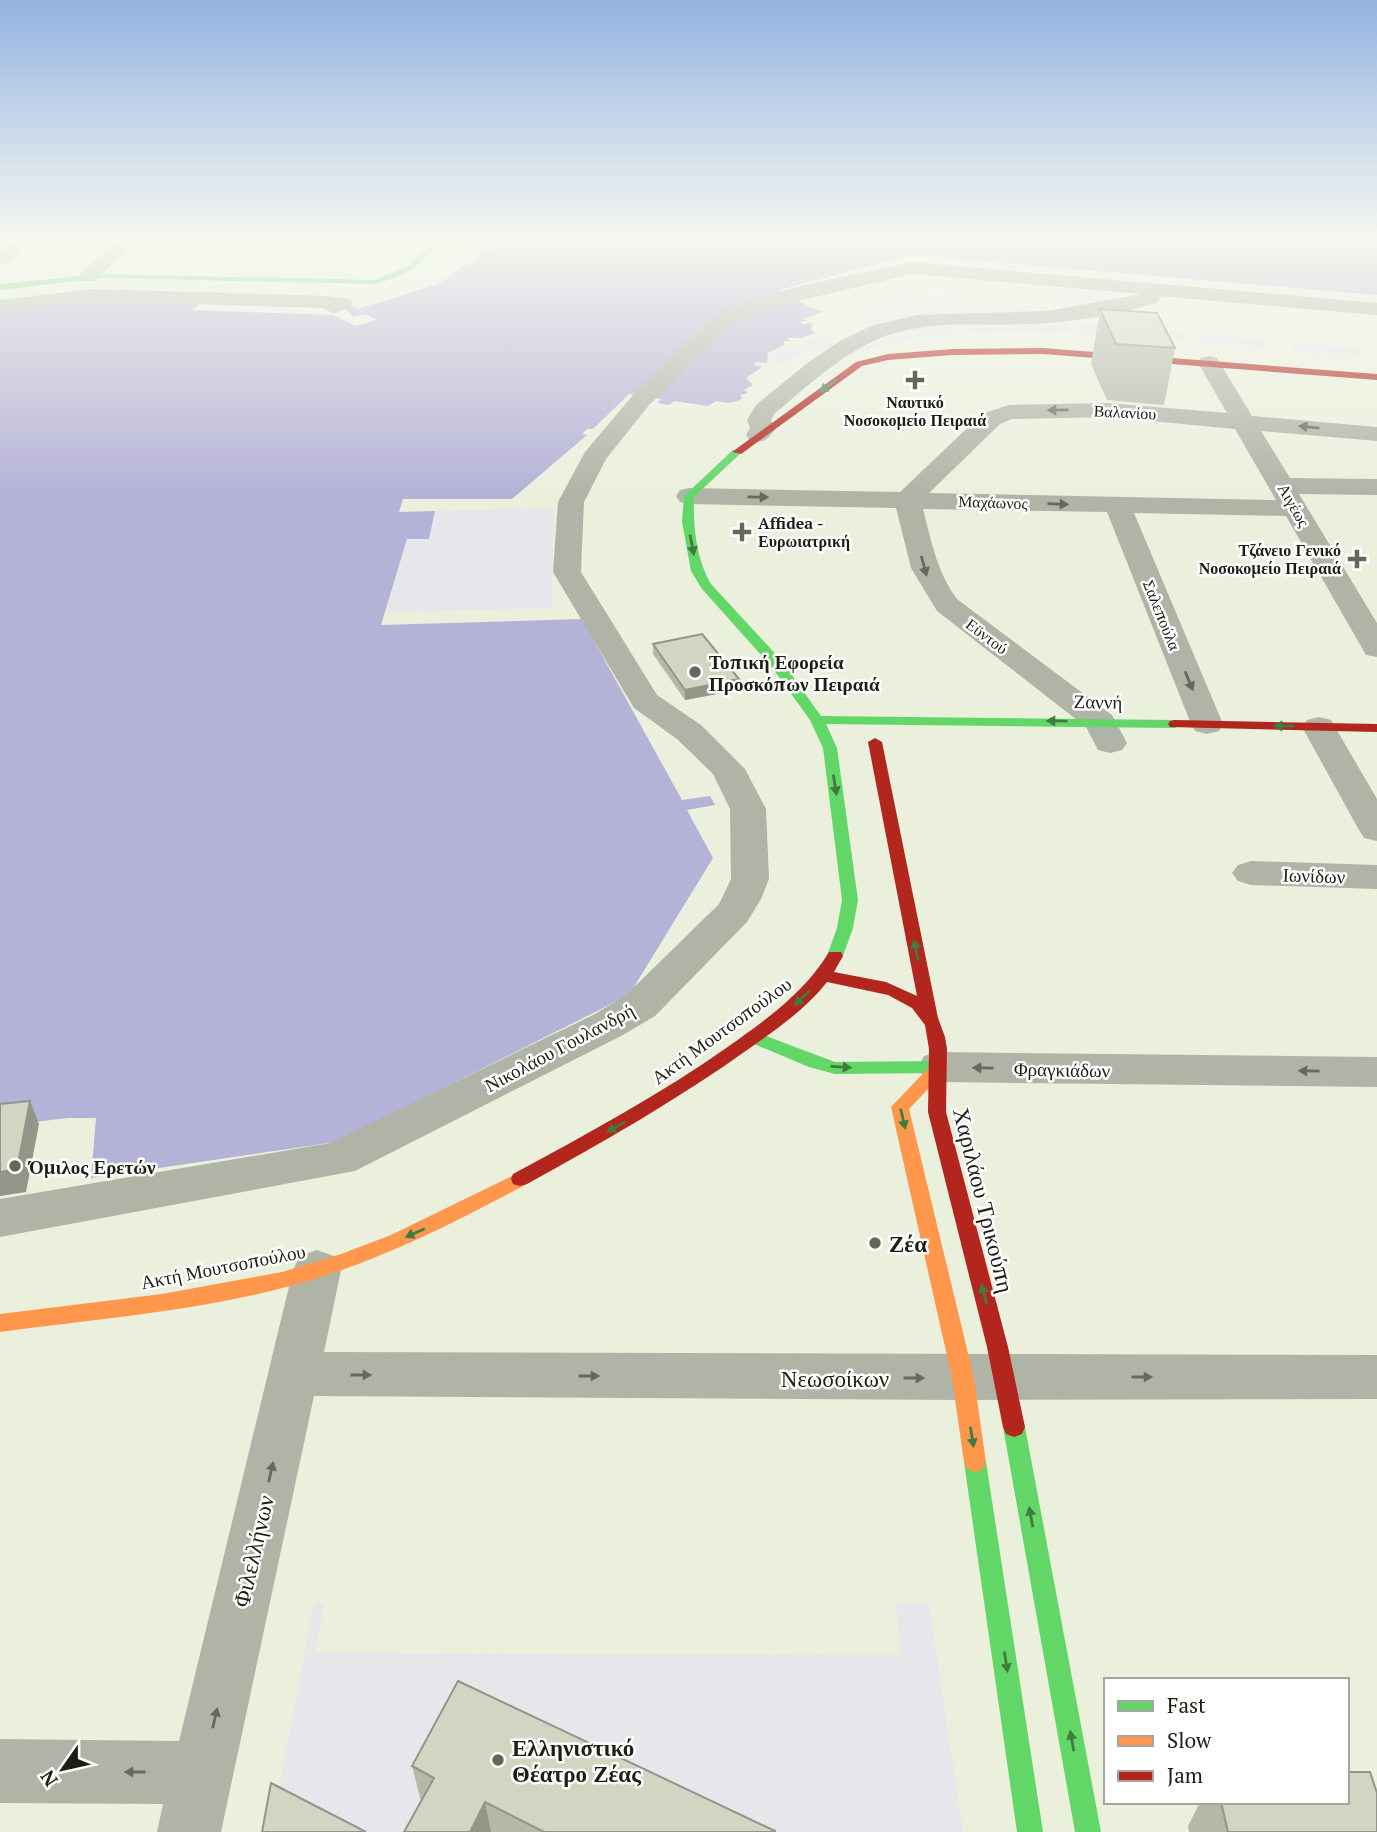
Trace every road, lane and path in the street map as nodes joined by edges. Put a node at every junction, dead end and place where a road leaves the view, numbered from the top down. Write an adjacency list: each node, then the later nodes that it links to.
1 (719, 323): 28 (street, Νικολάου Γουλανδρή)
2 (905, 323): 7 (street)
3 (1209, 363): 4 (main road); 5 (street, Αιγέως); 7 (main road, one-way to 7)
4 (1377, 377)
5 (1245, 421): 6 (street, Βαλανίου, one-way to 5); 10 (street, Αιγέως); 11 (street, Βαλανίου, one-way to 11)
6 (1377, 434)
7 (758, 435): 9 (main road)
8 (1377, 487): 10 (street, Μαχάωνος)
9 (689, 496): 11 (street, Μαχάωνος, one-way to 11); 14 (main road, Ακτή Μουτσοπούλου, one-way to 14)
10 (1290, 497): 12 (street, Μαχάωνος); 13 (street, Αιγέως)
11 (907, 499): 12 (street, Μαχάωνος, one-way to 12); 17 (street, Εϋντού, one-way to 17)
12 (1116, 505): 15 (street, Σαλεπούλα, one-way to 15)
13 (1377, 648)
14 (817, 720): 17 (main road, Ζαννή, one-way to 14); 23 (main road, Ακτή Μουτσοπούλου, one-way to 23)
15 (1207, 724): 17 (main road, Ζαννή); 18 (main road, Ζαννή, one-way to 15)
16 (1377, 728): 18 (main road, Ζαννή)
17 (1107, 738)
18 (1329, 741): 20 (street)
19 (896, 742): 24 (main road, one-way to 19)
20 (1377, 830)
21 (1251, 873): 22 (street, Ιωνίδων)
22 (1377, 877)
23 (825, 976): 24 (main road); 25 (main road, Ακτή Μουτσοπούλου, one-way to 25)
24 (930, 1017): 26 (main road)
25 (753, 1037): 26 (main road, Φραγκιάδων, one-way to 26); 29 (main road, Ακτή Μουτσοπούλου, one-way to 29)
26 (939, 1068): 27 (street, Φραγκιάδων, one-way to 26); 33 (main road, Χαριλάου Τρικούπη, one-way to 26); 33 (main road, Χαριλάου Τρικούπη, one-way to 33)
27 (1377, 1072)
28 (0, 1218)
29 (317, 1270): 30 (main road, Ακτή Μουτσοπούλου); 31 (street, Φιλελλήνων)
30 (0, 1323)
31 (293, 1374): 33 (street, Νεωσοίκων, one-way to 33); 35 (street, Φιλελλήνων, one-way to 31)
32 (1377, 1377): 33 (street, Νεωσοίκων, one-way to 32)
33 (984, 1378): 36 (main road, Χαριλάου Τρικούπη, one-way to 36); 36 (main road, Χαριλάου Τρικούπη, one-way to 33)
34 (0, 1771): 35 (street, one-way to 34)
35 (203, 1773): 37 (street, Φιλελλήνων)
36 (1066, 1803)
37 (190, 1832)

